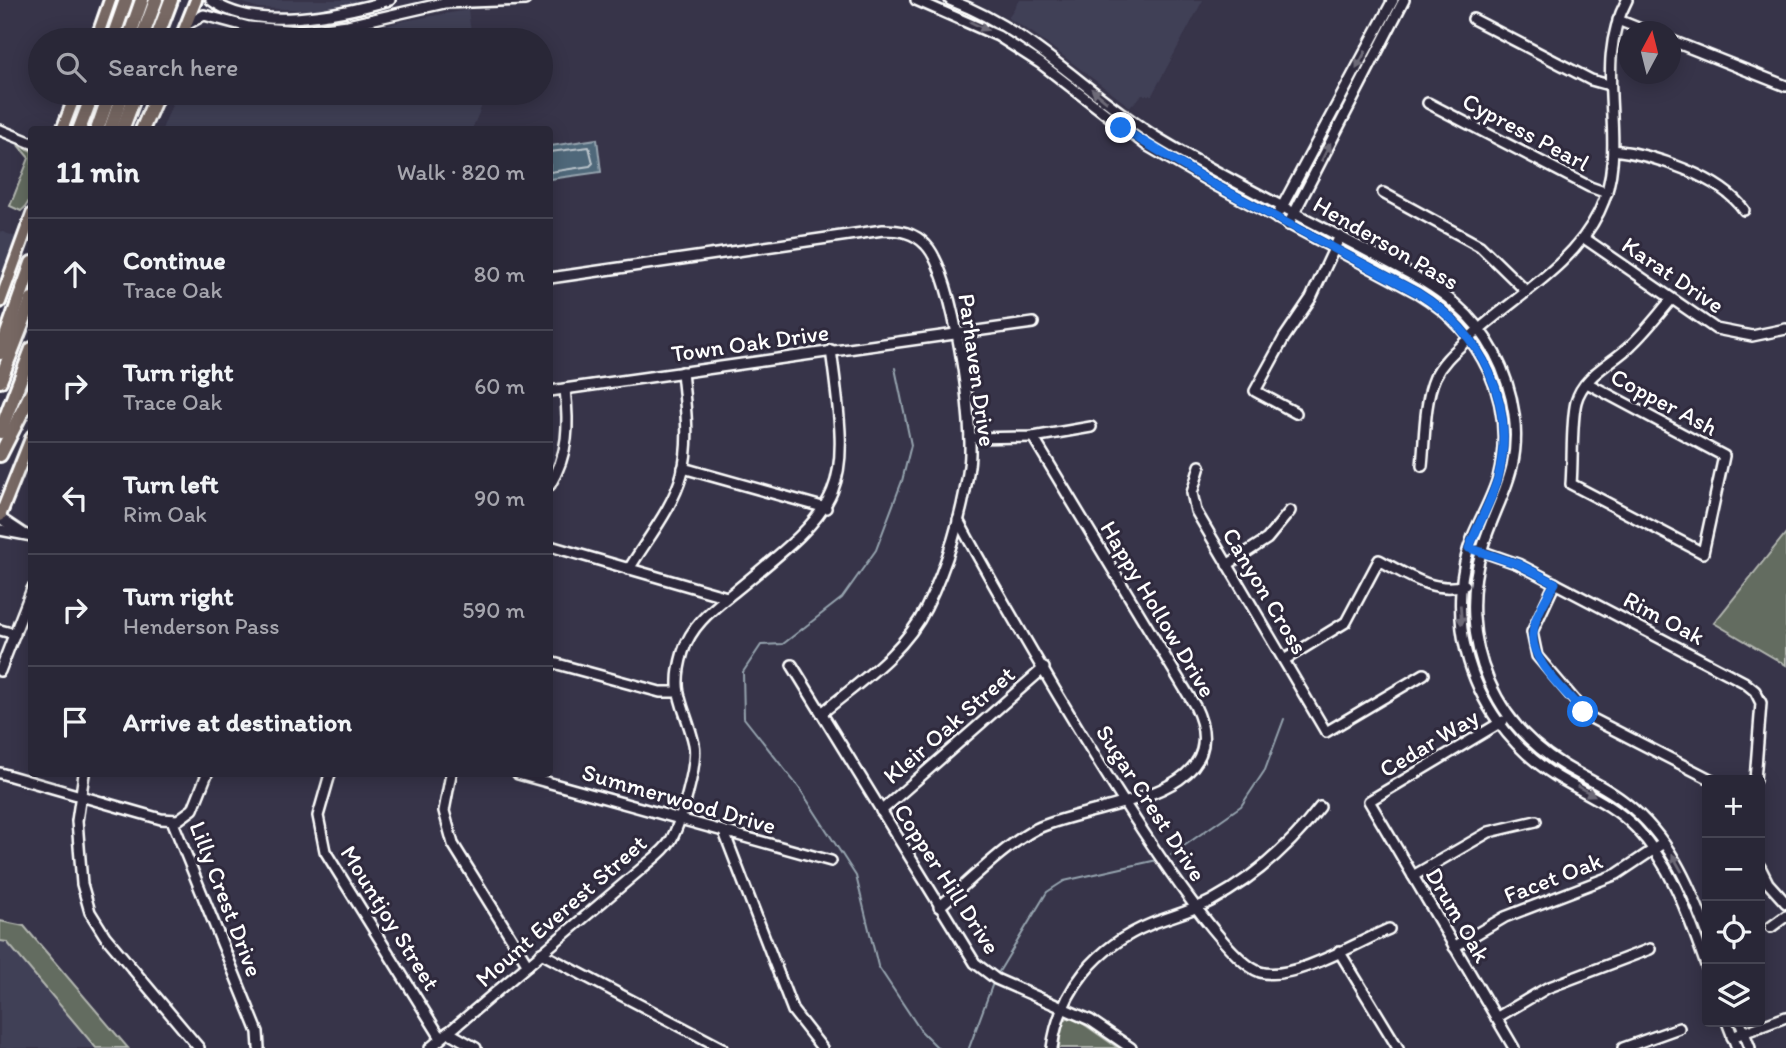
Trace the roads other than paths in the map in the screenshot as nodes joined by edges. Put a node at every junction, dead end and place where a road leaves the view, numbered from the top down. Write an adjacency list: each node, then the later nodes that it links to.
1 (110, 0): 20 (main road)
2 (126, 0): 21 (highway)
3 (142, 0): 22 (highway)
4 (156, 0): 23 (highway)
5 (171, 0): 24 (highway)
6 (211, 0): 15 (street)
7 (390, 0): 15 (street)
8 (525, 0): 19 (street)
9 (916, 0): 52 (street, Henderson Pass, one-way to 52)
10 (950, 0): 49 (street, Henderson Pass, one-way to 10)
11 (1393, 0): 49 (street, one-way to 49)
12 (1404, 0): 51 (street, one-way to 12)
13 (1627, 0): 17 (street)
14 (191, 2): 18 (main road)
15 (330, 15): 19 (street)
16 (1474, 19): 29 (street)
17 (1618, 20): 29 (street)
18 (186, 24): 25 (main road); 26 (street)
19 (332, 27): 27 (street)
20 (100, 28)
21 (116, 28)
22 (132, 28)
23 (146, 28)
24 (160, 28)
25 (184, 28)
26 (267, 28)
27 (324, 28)
28 (1681, 44): 30 (street)
29 (1609, 85): 46 (street)
30 (1786, 86)
31 (1428, 103): 48 (street, Cypress Pearl)
32 (71, 105): 38 (main road)
33 (88, 105): 39 (highway)
34 (106, 105): 40 (highway)
35 (119, 105): 41 (highway)
36 (131, 105): 42 (highway)
37 (154, 105): 43 (highway)
38 (64, 126)
39 (81, 126)
40 (98, 126)
41 (111, 126)
42 (124, 126)
43 (146, 126)
44 (0, 130): 45 (street)
45 (28, 141)
46 (1613, 150): 48 (street); 50 (street)
47 (1383, 193): 60 (street)
48 (1607, 193): 56 (street)
49 (1283, 206): 51 (street, Henderson Pass); 52 (street)
50 (1744, 210)
51 (1295, 212): 54 (street); 55 (street, Henderson Pass)
52 (1276, 218): 54 (street, Henderson Pass)
53 (28, 225): 62 (main road)
54 (1288, 225): 57 (street, Henderson Pass)
55 (1340, 236): 57 (street); 65 (street, Henderson Pass)
56 (1584, 238): 60 (street); 61 (street, Karat Drive)
57 (1334, 248): 68 (street, Henderson Pass); 78 (street)
58 (28, 274): 70 (highway)
59 (553, 278): 67 (street, Parhaven Drive)
60 (1526, 291): 65 (street)
61 (1671, 300): 66 (street, Karat Drive); 74 (street)
62 (0, 302)
63 (28, 309): 73 (highway)
64 (1033, 323): 67 (street, Town Oak Drive)
65 (1478, 328): 68 (street); 99 (street, Henderson Pass)
66 (1786, 329)
67 (955, 332): 69 (street, Town Oak Drive); 82 (street, Parhaven Drive)
68 (1470, 337): 86 (street); 98 (street, Henderson Pass)
69 (831, 350): 72 (street, Town Oak Drive); 91 (street, Mount Everest Street)
70 (0, 353)
71 (28, 359): 80 (highway)
72 (682, 372): 75 (street, Town Oak Drive); 87 (street)
73 (0, 381)
74 (1587, 383): 74 (street, Copper Ash)
75 (565, 388): 76 (street, Town Oak Drive); 89 (street)
76 (553, 390)
77 (28, 400): 84 (highway)
78 (1296, 413)
79 (1091, 427): 81 (street)
80 (0, 432)
81 (1033, 437): 82 (street); 129 (street, Happy Hollow Drive)
82 (971, 438): 94 (street, Parhaven Drive)
83 (28, 446): 88 (main road)
84 (0, 455)
85 (1200, 466): 100 (street, Canyon Cross)
86 (1422, 466)
87 (683, 468): 91 (street); 101 (street)
88 (17, 475): 90 (main road); 93 (main road)
89 (553, 479)
90 (2, 489)
91 (826, 508): 105 (street, Mount Everest Street)
92 (1290, 510): 100 (street)
93 (0, 517): 96 (street)
94 (958, 520): 112 (street, Sugar Crest Drive); 116 (street, Parhaven Drive)
95 (0, 530): 96 (street)
96 (28, 535)
97 (553, 548): 101 (street)
98 (1469, 548): 99 (street, Rim Oak); 104 (street, Henderson Pass)
99 (1481, 551): 102 (street, Henderson Pass); 103 (street, Rim Oak)
100 (1227, 565): 109 (street, Canyon Cross)
101 (629, 569): 105 (street)
102 (1475, 581): 104 (street); 117 (street, Henderson Pass)
103 (1555, 583): 120 (street); 121 (street, Rim Oak)
104 (1462, 586): 109 (street); 118 (street, Henderson Pass, one-way to 118)
105 (727, 597): 115 (street, Mount Everest Street)
106 (28, 600): 108 (street)
107 (0, 630): 108 (street)
108 (15, 635): 113 (street)
109 (1284, 660): 114 (street, Canyon Cross)
110 (553, 663): 115 (street)
111 (792, 665): 116 (street, Copper Hill Drive)
112 (1044, 668): 129 (street, Sugar Crest Drive); 131 (street, Kleir Oak Street)
113 (0, 671)
114 (1424, 674)
115 (677, 692): 132 (street, Mount Everest Street)
116 (822, 713): 131 (street, Copper Hill Drive)
117 (1509, 717): 118 (street, Cedar Way); 136 (street, Henderson Pass)
118 (1499, 724): 128 (street, Cedar Way); 137 (street, Henderson Pass, one-way to 137)
119 (0, 773): 127 (street)
120 (1702, 775)
121 (1755, 775)
122 (83, 777): 127 (street)
123 (206, 777): 133 (street, Lilly Crest Drive)
124 (329, 777): 161 (street, Mountjoy Street)
125 (450, 777): 153 (street)
126 (529, 777): 132 (street, Summerwood Drive)
127 (79, 795): 133 (street); 164 (street)
128 (1369, 802): 139 (street, Drum Oak)
129 (1125, 804): 142 (street, Happy Hollow Drive); 143 (street, Sugar Crest Drive)
130 (1320, 807): 143 (street)
131 (881, 811): 142 (street, Copper Hill Drive)
132 (678, 818): 135 (street, Summerwood Drive); 151 (street, Mount Everest Street)
133 (172, 820): 165 (street, Lilly Crest Drive)
134 (1536, 821): 139 (street)
135 (724, 832): 138 (street, Summerwood Drive); 163 (street)
136 (1665, 844): 137 (street, Facet Oak); 145 (street, Henderson Pass, one-way to 136)
137 (1654, 849): 148 (street, Facet Oak); 152 (street, Henderson Pass)
138 (831, 861)
139 (1413, 876): 148 (street, Drum Oak)
140 (1765, 876): 141 (street)
141 (1786, 902)
142 (939, 907): 154 (street, Copper Hill Drive)
143 (1197, 908): 150 (street, Sugar Crest Drive); 154 (street)
144 (1786, 916): 146 (street)
145 (1702, 920)
146 (1771, 927)
147 (1389, 929): 150 (street, Sugar Crest Drive)
148 (1454, 947): 156 (street, Drum Oak)
149 (1650, 949): 156 (street)
150 (1339, 951): 171 (street)
151 (541, 953): 153 (street, Mount Everest Street); 168 (street)
152 (1706, 964)
153 (528, 965): 161 (street, Mount Everest Street)
154 (1064, 1008): 169 (street); 170 (street, Copper Hill Drive)
155 (1786, 1017): 160 (street)
156 (1496, 1018): 172 (street, Drum Oak)
157 (1729, 1027): 162 (street)
158 (1742, 1027): 160 (street)
159 (1679, 1028): 173 (street)
160 (1744, 1033): 162 (street); 175 (street)
161 (444, 1035): 166 (street, Mount Everest Street); 167 (street, Mountjoy Street)
162 (1732, 1037): 174 (street)
163 (818, 1047)
164 (199, 1048)
165 (259, 1048)
166 (430, 1048)
167 (476, 1048)
168 (722, 1048)
169 (1052, 1048)
170 (1130, 1048)
171 (1398, 1048)
172 (1514, 1048)
173 (1623, 1048)
174 (1737, 1048)
175 (1749, 1048)

